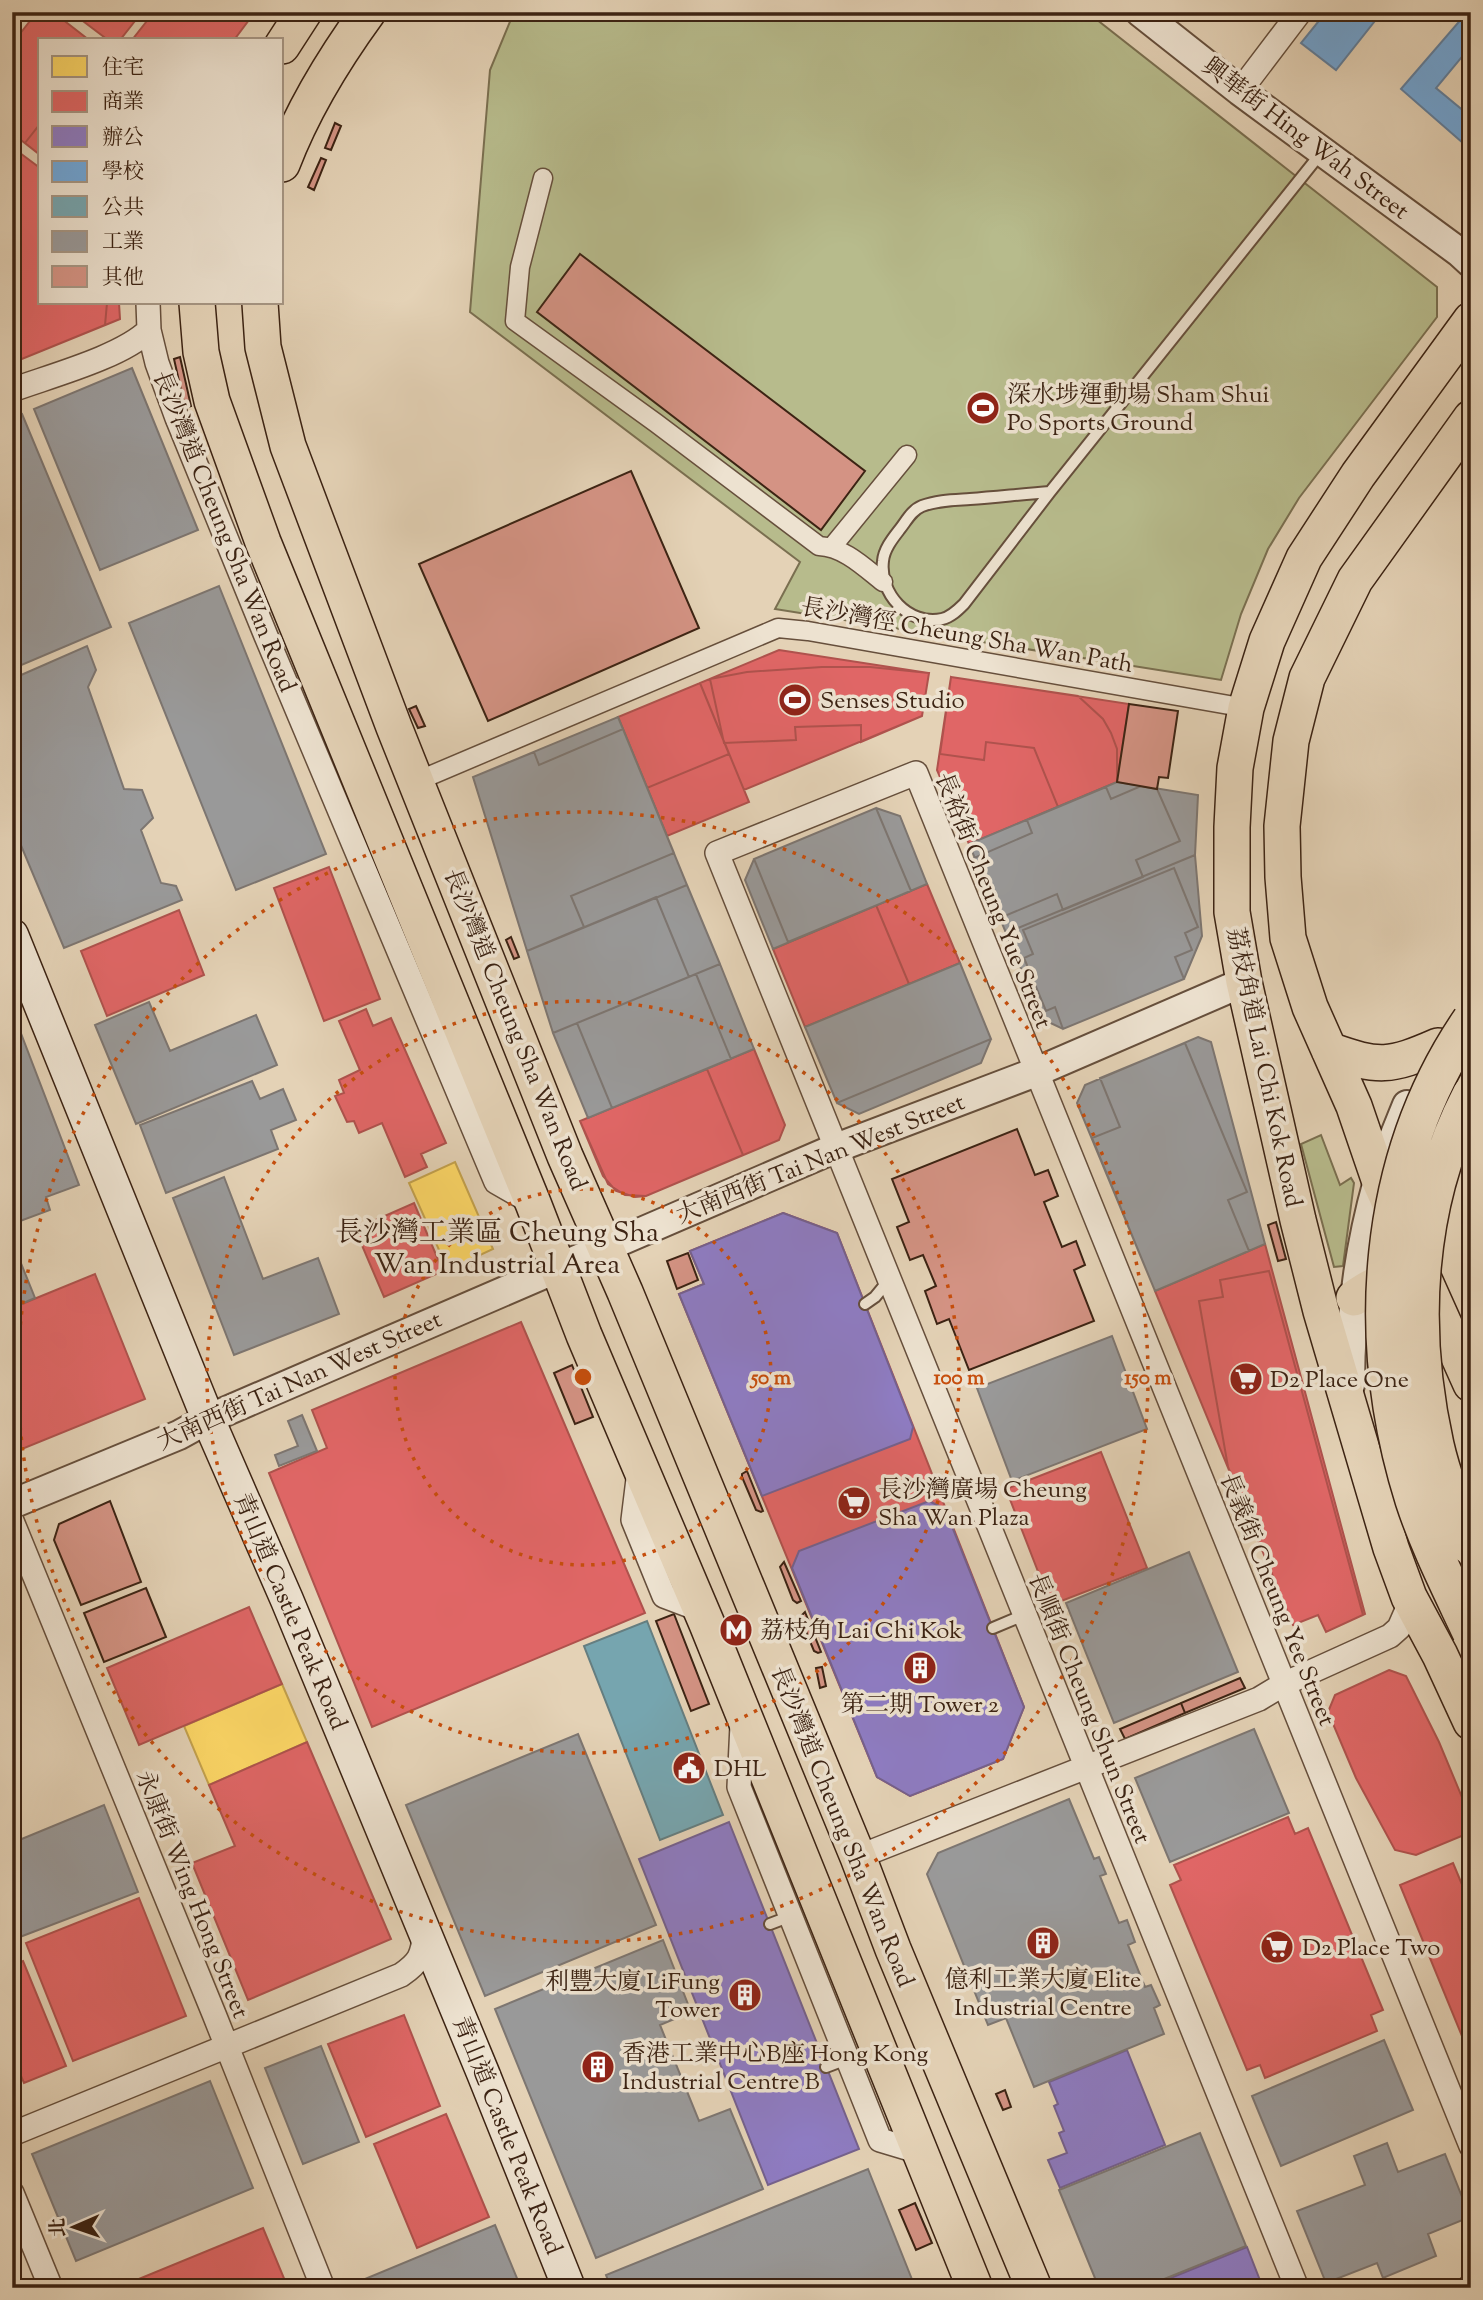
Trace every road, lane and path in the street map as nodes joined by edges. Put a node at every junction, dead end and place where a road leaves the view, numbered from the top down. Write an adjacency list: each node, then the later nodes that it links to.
1 (304, 12): 5 (main road)
2 (368, 12): 8 (main road)
3 (1140, 12): 6 (street, 興華街 Hing Wah Street)
4 (1300, 12): 6 (street)
5 (284, 43)
6 (1240, 91): 7 (street, 興華街 Hing Wah Street)
7 (1323, 151): 10 (street, 興華街 Hing Wah Street); 19 (lane)
8 (284, 160)
9 (543, 178): 20 (street)
10 (1471, 264)
11 (148, 304): 15 (street, 長沙灣道 Cheung Sha Wan Road)
12 (197, 304): 36 (main road, 長沙灣道 Cheung Sha Wan Road)
13 (260, 304): 23 (main road, 長沙灣道 Cheung Sha Wan Road)
14 (1471, 320): 22 (main road, 荔枝角道 Lai Chi Kok Road)
15 (149, 330): 16 (street); 36 (street, 長沙灣道 Cheung Sha Wan Road)
16 (12, 390)
17 (1471, 418): 24 (main road, 荔枝角道 Lai Chi Kok Road)
18 (907, 455): 20 (street)
19 (1050, 492): 21 (lane); 21 (lane)
20 (832, 547): 21 (street)
21 (883, 582)
22 (1246, 708): 23 (street, 長沙灣徑 Cheung Sha Wan Path); 26 (main road, 荔枝角道 Lai Chi Kok Road)
23 (415, 782): 37 (main road, 長沙灣道 Cheung Sha Wan Road)
24 (1288, 938): 26 (main road); 30 (main road, 荔枝角道 Lai Chi Kok Road)
25 (14, 943): 45 (main road, 青山道 Castle Peak Road)
26 (1244, 982): 31 (street, 大南西街 Tai Nan West Street); 44 (main road, 荔枝角道 Lai Chi Kok Road)
27 (1471, 1000): 29 (street)
28 (1471, 1020): 52 (highway, bridge)
29 (1438, 1046): 30 (main road); 35 (street)
30 (1329, 1050): 35 (main road, 荔枝角道 Lai Chi Kok Road)
31 (1036, 1072): 34 (street, 大南西街 Tai Nan West Street); 34 (street, 長裕街 Cheung Yue Street); 53 (street, 長義街 Cheung Yee Street)
32 (1471, 1095): 48 (highway, bridge)
33 (1471, 1128): 40 (street)
34 (836, 1148): 37 (street, 大南西街 Tai Nan West Street); 39 (street, 長順街 Cheung Shun Street)
35 (1379, 1179): 40 (main road, 荔枝角道 Lai Chi Kok Road); 41 (street, 荔枝角道 Lai Chi Kok Road)
36 (533, 1202): 38 (main road, 長沙灣道 Cheung Sha Wan Road)
37 (606, 1246): 38 (street, 大南西街 Tai Nan West Street); 57 (main road, 長沙灣道 Cheung Sha Wan Road)
38 (558, 1267): 45 (street, 大南西街 Tai Nan West Street); 54 (main road, 長沙灣道 Cheung Sha Wan Road)
39 (889, 1280): 42 (lane); 50 (street, 長順街 Cheung Shun Street)
40 (1427, 1290): 41 (main road); 43 (main road, 荔枝角道 Lai Chi Kok Road)
41 (1354, 1298): 44 (street, 荔枝角道 Lai Chi Kok Road)
42 (865, 1304)
43 (1471, 1384)
44 (1350, 1409): 49 (main road, 荔枝角道 Lai Chi Kok Road)
45 (208, 1419): 46 (street, 大南西街 Tai Nan West Street); 58 (main road, 青山道 Castle Peak Road)
46 (12, 1504)
47 (12, 1521): 59 (street, 永康街 Wing Hong Street)
48 (1470, 1546)
49 (1409, 1597): 53 (street); 55 (main road, 荔枝角道 Lai Chi Kok Road)
50 (1024, 1615): 51 (lane); 56 (street, 長順街 Cheung Shun Street)
51 (993, 1628)
52 (1471, 1632)
53 (1284, 1684): 56 (street); 61 (street, 長義街 Cheung Yee Street)
54 (743, 1717): 62 (main road, 長沙灣道 Cheung Sha Wan Road); 62 (street, 長沙灣道 Cheung Sha Wan Road)
55 (1471, 1722)
56 (1086, 1767): 57 (street); 69 (street, 長順街 Cheung Shun Street)
57 (858, 1857): 68 (main road, 長沙灣道 Cheung Sha Wan Road)
58 (425, 1933): 59 (street); 66 (main road, 青山道 Castle Peak Road)
59 (226, 2045): 60 (street); 65 (street, 永康街 Wing Hong Street)
60 (12, 2134)
61 (1471, 2146)
62 (920, 2152): 67 (main road, 長沙灣道 Cheung Sha Wan Road)
63 (12, 2193): 64 (street)
64 (51, 2288)
65 (323, 2288)
66 (569, 2288)
67 (975, 2288)
68 (1034, 2288)
69 (1297, 2288)

